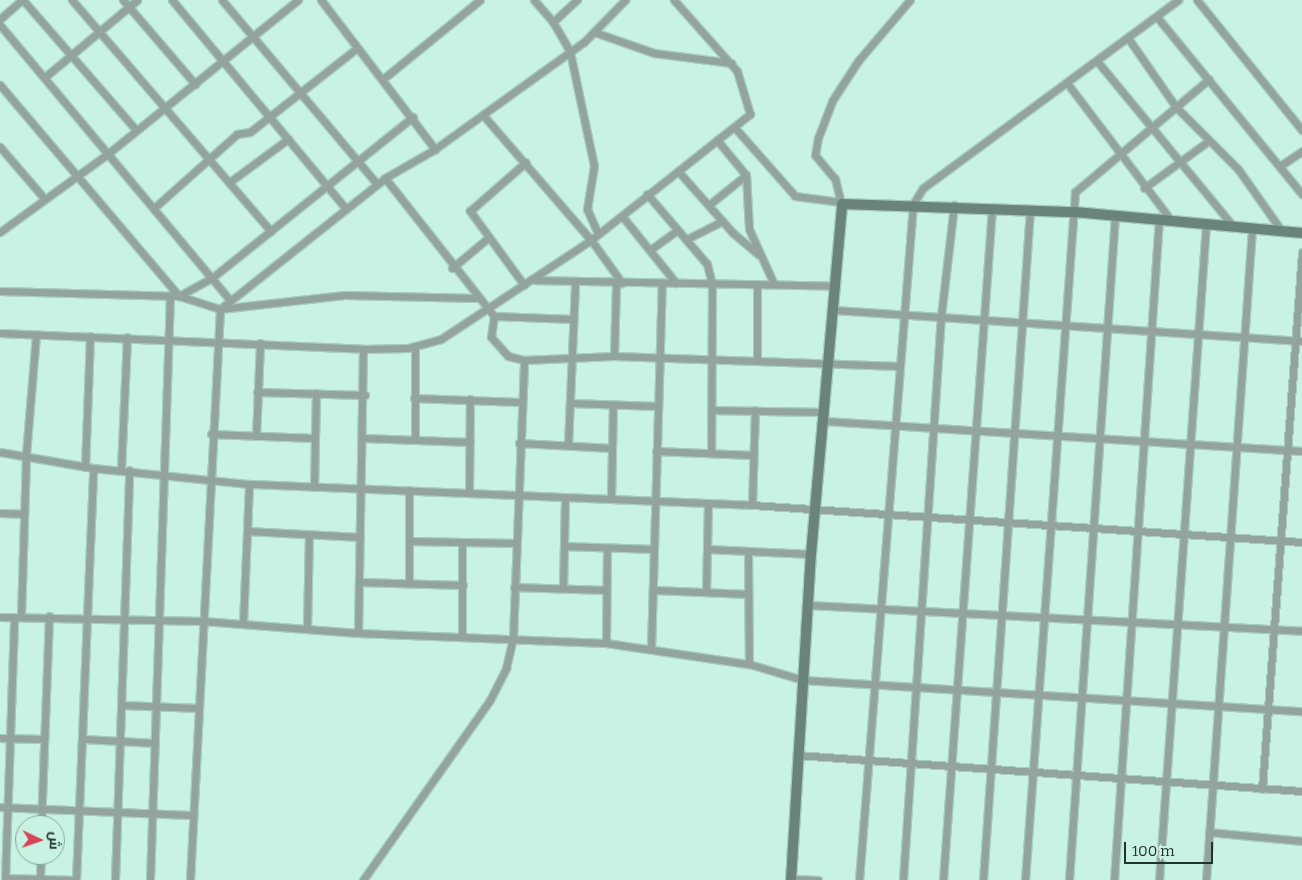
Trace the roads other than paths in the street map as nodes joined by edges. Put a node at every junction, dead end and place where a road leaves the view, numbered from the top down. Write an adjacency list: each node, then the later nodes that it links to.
1 (22, 0): 19 (street); 28 (street)
2 (72, 0): 22 (street)
3 (123, 0): 17 (street)
4 (137, 0): 17 (street)
5 (172, 0): 30 (street)
6 (222, 0): 24 (street)
7 (298, 0): 24 (street)
8 (321, 0): 26 (street)
9 (480, 0): 34 (street)
10 (534, 0): 20 (street)
11 (625, 0): 23 (street)
12 (674, 0): 31 (street)
13 (910, 0): 72 (street)
14 (1178, 0): 18 (street)
15 (1197, 0): 47 (street)
16 (572, 2): 20 (street)
17 (129, 7): 22 (street); 36 (street)
18 (1157, 17): 25 (street); 33 (street)
19 (0, 19)
20 (553, 22): 27 (street)
21 (0, 25): 32 (street)
22 (99, 31): 28 (street); 40 (street)
23 (594, 32): 27 (street); 31 (street)
24 (252, 38): 30 (street); 38 (street)
25 (1128, 38): 29 (street); 39 (street)
26 (357, 48): 34 (street); 38 (street)
27 (570, 52): 41 (street); 94 (street)
28 (70, 55): 32 (street); 46 (street)
29 (1097, 61): 35 (street); 44 (street)
30 (223, 62): 36 (street); 42 (street)
31 (731, 63): 45 (street)
32 (45, 77): 54 (street)
33 (1209, 78): 39 (street); 60 (street)
34 (383, 79): 43 (street)
35 (1067, 83): 55 (street); 74 (street)
36 (195, 84): 40 (street)
37 (0, 85): 62 (street)
38 (300, 94): 42 (street); 57 (street)
39 (1176, 107): 44 (street); 50 (street)
40 (165, 108): 46 (street); 56 (street)
41 (483, 115): 52 (street); 58 (street)
42 (269, 117): 48 (street); 56 (street)
43 (413, 117): 52 (street); 57 (street)
44 (1150, 128): 55 (street); 59 (street)
45 (736, 129): 49 (street); 72 (street)
46 (136, 130): 54 (street)
47 (1302, 130)
48 (288, 139): 65 (street); 67 (street)
49 (718, 140): 61 (street); 63 (street)
50 (1207, 142): 59 (street); 91 (street)
51 (0, 147): 71 (street)
52 (435, 149): 64 (street)
53 (1302, 151): 60 (street)
54 (110, 152): 62 (street); 76 (street)
55 (1120, 154): 68 (street); 80 (street)
56 (212, 160): 65 (street); 76 (street)
57 (358, 161): 66 (street); 67 (street)
58 (526, 162): 95 (street); 97 (street)
59 (1178, 163): 68 (street); 87 (street)
60 (1280, 166): 70 (street)
61 (678, 171): 69 (street); 73 (street)
62 (73, 174): 71 (street); 115 (street)
63 (746, 175): 73 (street); 100 (street)
64 (385, 178): 66 (street); 101 (street)
65 (231, 181): 89 (street)
66 (377, 184): 78 (street)
67 (327, 185): 78 (street); 89 (street)
68 (1144, 188): 84 (street)
69 (647, 194): 82 (street); 90 (street)
70 (1302, 194)
71 (43, 197): 92 (street)
72 (841, 202): 74 (street); 112 (street)
73 (710, 204): 85 (street)
74 (913, 204): 75 (street); 122 (street)
75 (954, 205): 77 (street); 123 (street)
76 (154, 208): 102 (street)
77 (992, 208): 79 (street); 125 (street)
78 (346, 209): 117 (street)
79 (1030, 210): 80 (street); 126 (street)
80 (1075, 212): 81 (street); 127 (street)
81 (1115, 215): 83 (street); 128 (street)
82 (622, 216): 94 (street); 98 (street)
83 (1159, 218): 84 (street); 129 (street)
84 (1171, 220): 86 (street)
85 (722, 221): 96 (street); 100 (street)
86 (1206, 224): 87 (street); 132 (street)
87 (1233, 226): 88 (street)
88 (1252, 228): 91 (street); 135 (street)
89 (271, 230): 102 (street)
90 (678, 230): 96 (street); 98 (street)
91 (1281, 230): 93 (street)
92 (0, 232)
93 (1302, 233)
94 (598, 234): 97 (street)
95 (488, 238): 101 (street); 111 (street)
96 (687, 239): 108 (street)
97 (591, 240): 103 (street); 105 (street)
98 (650, 250): 107 (street)
99 (1302, 252): 138 (street)
100 (759, 254): 110 (street)
101 (452, 268): 116 (street)
102 (213, 277): 115 (street); 117 (street)
103 (535, 280): 104 (street); 111 (street)
104 (574, 283): 105 (street); 124 (street)
105 (619, 283): 106 (street); 142 (street)
106 (662, 283): 107 (street); 143 (street)
107 (676, 283): 108 (street)
108 (712, 284): 109 (street); 145 (street)
109 (757, 284): 110 (street); 147 (street)
110 (774, 284): 112 (street)
111 (524, 286): 119 (street)
112 (836, 286): 120 (street)
113 (0, 291): 114 (street)
114 (170, 295): 115 (street); 136 (street)
115 (179, 296): 118 (street)
116 (477, 298): 118 (street); 119 (street)
117 (230, 300): 118 (street)
118 (220, 309): 137 (street)
119 (486, 309): 121 (street); 140 (street)
120 (834, 310): 122 (street); 148 (street)
121 (494, 316): 124 (street); 146 (street)
122 (904, 316): 123 (street); 149 (street)
123 (941, 316): 125 (street); 163 (street)
124 (573, 319): 144 (street)
125 (981, 320): 126 (street); 164 (street)
126 (1024, 324): 127 (street); 166 (street)
127 (1064, 327): 128 (street); 168 (street)
128 (1108, 330): 129 (street); 171 (street)
129 (1152, 332): 132 (street); 173 (street)
130 (0, 333): 131 (street)
131 (36, 334): 133 (street); 185 (street)
132 (1196, 334): 135 (street); 175 (street)
133 (90, 336): 134 (street); 187 (street)
134 (127, 336): 136 (street); 188 (street)
135 (1246, 338): 138 (street); 178 (street)
136 (169, 339): 137 (street); 190 (street)
137 (218, 339): 139 (street); 165 (street)
138 (1298, 340): 180 (street)
139 (260, 343): 141 (street); 150 (street)
140 (415, 346): 141 (street); 153 (street)
141 (363, 349): 152 (street)
142 (614, 356): 143 (street); 144 (street)
143 (661, 357): 145 (street); 158 (street)
144 (572, 358): 146 (street); 156 (street)
145 (714, 358): 147 (street); 159 (street)
146 (524, 360): 155 (street)
147 (757, 360): 148 (street)
148 (830, 362): 149 (street); 161 (street)
149 (899, 366): 162 (street)
150 (257, 392): 151 (street); 167 (street)
151 (316, 393): 152 (street); 169 (street)
152 (365, 395): 170 (street)
153 (414, 398): 154 (street); 172 (street)
154 (470, 399): 155 (street); 174 (street)
155 (520, 402): 176 (street)
156 (570, 403): 157 (street); 177 (street)
157 (613, 405): 158 (street); 179 (street)
158 (657, 406): 181 (street)
159 (711, 410): 160 (street); 184 (street)
160 (755, 410): 161 (street); 186 (street)
161 (824, 416): 162 (street); 203 (street)
162 (894, 425): 163 (street); 206 (street)
163 (935, 427): 164 (street); 207 (street)
164 (976, 430): 166 (street); 208 (street)
165 (212, 434): 167 (street); 191 (street)
166 (1016, 434): 168 (street); 209 (street)
167 (256, 436): 169 (street)
168 (1056, 436): 171 (street); 210 (street)
169 (314, 438): 193 (street)
170 (364, 438): 172 (street); 194 (street)
171 (1100, 438): 173 (street); 211 (street)
172 (415, 439): 174 (street)
173 (1144, 440): 175 (street); 213 (street)
174 (470, 442): 196 (street)
175 (1188, 442): 178 (street); 214 (street)
176 (518, 444): 177 (street); 197 (street)
177 (568, 446): 179 (street)
178 (1238, 447): 180 (street); 217 (street)
179 (612, 448): 199 (street)
180 (1286, 450): 182 (street); 218 (street)
181 (656, 451): 184 (street); 200 (street)
182 (1302, 451)
183 (0, 452): 185 (street)
184 (710, 453): 186 (street)
185 (26, 454): 187 (street); 205 (street)
186 (752, 455): 202 (street)
187 (89, 468): 188 (street); 248 (street)
188 (121, 469): 189 (street)
189 (129, 470): 190 (street); 249 (street)
190 (166, 474): 191 (street); 250 (street)
191 (209, 479): 192 (street); 252 (street)
192 (249, 484): 193 (street); 212 (street)
193 (314, 488): 194 (street)
194 (362, 488): 195 (street); 216 (street)
195 (409, 490): 196 (street); 219 (street)
196 (469, 492): 197 (street)
197 (518, 492): 198 (street); 222 (street)
198 (565, 498): 199 (street); 223 (street)
199 (611, 500): 200 (street)
200 (654, 501): 201 (street); 225 (street)
201 (708, 503): 202 (street); 226 (street)
202 (752, 505): 203 (street)
203 (817, 511): 206 (street); 228 (street)
204 (0, 513): 205 (street)
205 (23, 514): 246 (street)
206 (887, 517): 207 (street); 239 (street)
207 (927, 518): 208 (street); 240 (street)
208 (967, 522): 209 (street); 241 (street)
209 (1010, 524): 210 (street); 242 (street)
210 (1050, 524): 211 (street); 243 (street)
211 (1093, 528): 213 (street); 247 (street)
212 (247, 531): 215 (street); 253 (street)
213 (1139, 532): 214 (street); 251 (street)
214 (1182, 535): 217 (street); 254 (street)
215 (309, 536): 216 (street); 256 (street)
216 (360, 537): 229 (street)
217 (1231, 537): 218 (street); 255 (street)
218 (1279, 540): 221 (street); 257 (street)
219 (409, 541): 220 (street); 230 (street)
220 (462, 542): 222 (street); 231 (street)
221 (1302, 542)
222 (515, 543): 232 (street)
223 (564, 546): 224 (street); 233 (street)
224 (607, 548): 225 (street); 234 (street)
225 (654, 549): 235 (street)
226 (707, 549): 227 (street); 236 (street)
227 (748, 552): 228 (street); 237 (street)
228 (812, 554): 238 (street)
229 (359, 582): 230 (street); 259 (street)
230 (409, 583): 231 (street)
231 (463, 585): 260 (street)
232 (514, 587): 233 (street); 261 (street)
233 (563, 588): 234 (street)
234 (606, 590): 262 (street)
235 (654, 590): 236 (street); 263 (street)
236 (706, 592): 237 (street)
237 (748, 594): 264 (street)
238 (808, 605): 239 (street); 265 (street)
239 (882, 607): 240 (street); 266 (street)
240 (921, 607): 241 (street); 267 (street)
241 (963, 610): 242 (street); 268 (street)
242 (1003, 613): 243 (street); 269 (street)
243 (1042, 614): 247 (street); 270 (street)
244 (49, 616): 246 (street); 248 (street); 282 (street)
245 (0, 617): 246 (street)
246 (17, 617): 281 (street)
247 (1086, 617): 251 (street); 271 (street)
248 (86, 618): 249 (street); 283 (street)
249 (124, 619): 250 (street); 274 (street)
250 (159, 619): 252 (street); 276 (street)
251 (1132, 620): 254 (street); 272 (street)
252 (202, 621): 253 (street); 277 (street)
253 (243, 623): 256 (street)
254 (1177, 624): 255 (street); 273 (street)
255 (1226, 626): 257 (street); 275 (street)
256 (307, 628): 259 (street)
257 (1273, 630): 258 (street); 278 (street)
258 (1302, 631)
259 (358, 633): 260 (street)
260 (462, 637): 261 (street)
261 (513, 638): 262 (street); 315 (street)
262 (606, 643): 263 (street)
263 (651, 649): 264 (street)
264 (749, 664): 265 (street)
265 (803, 680): 266 (street); 286 (street)
266 (876, 684): 267 (street); 287 (street)
267 (914, 686): 268 (street); 288 (street)
268 (956, 689): 269 (street); 289 (street)
269 (998, 692): 270 (street); 290 (street)
270 (1038, 695): 271 (street); 291 (street)
271 (1081, 697): 272 (street); 292 (street)
272 (1127, 701): 273 (street); 293 (street)
273 (1172, 702): 275 (street); 294 (street)
274 (122, 705): 276 (street); 284 (street)
275 (1220, 705): 278 (street); 295 (street)
276 (155, 707): 277 (street); 285 (street)
277 (198, 708): 304 (street)
278 (1269, 708): 279 (street); 296 (street)
279 (1302, 711)
280 (0, 738): 281 (street)
281 (8, 738): 282 (street); 298 (street)
282 (43, 739): 299 (street)
283 (84, 739): 284 (street); 300 (street)
284 (121, 742): 285 (street); 301 (street)
285 (155, 743): 302 (street)
286 (798, 755): 287 (street); 310 (street)
287 (868, 760): 288 (street); 317 (street)
288 (909, 765): 289 (street); 318 (street)
289 (951, 768): 290 (street); 319 (street)
290 (992, 770): 291 (street); 320 (street)
291 (1032, 775): 292 (street); 321 (street)
292 (1076, 777): 293 (street); 322 (street)
293 (1122, 779): 294 (street); 323 (street)
294 (1165, 782): 295 (street); 324 (street)
295 (1213, 786): 296 (street); 305 (street)
296 (1262, 790): 297 (street)
297 (1302, 791)
298 (3, 807): 299 (street); 308 (street)
299 (42, 808): 300 (street); 303 (street)
300 (80, 810): 301 (street); 311 (street)
301 (117, 811): 302 (street); 312 (street)
302 (152, 813): 304 (street); 313 (street)
303 (42, 815)
304 (192, 816): 314 (street)
305 (1209, 832): 306 (street); 325 (street)
306 (1302, 841)
307 (41, 865): 309 (street)
308 (5, 879): 309 (street)
309 (40, 879): 311 (street)
310 (791, 879): 316 (street)
311 (76, 880)
312 (114, 880)
313 (150, 880)
314 (190, 880)
315 (363, 880)
316 (818, 880)
317 (859, 880)
318 (903, 880)
319 (943, 880)
320 (983, 880)
321 (1025, 880)
322 (1068, 880)
323 (1114, 880)
324 (1159, 880)
325 (1206, 880)

